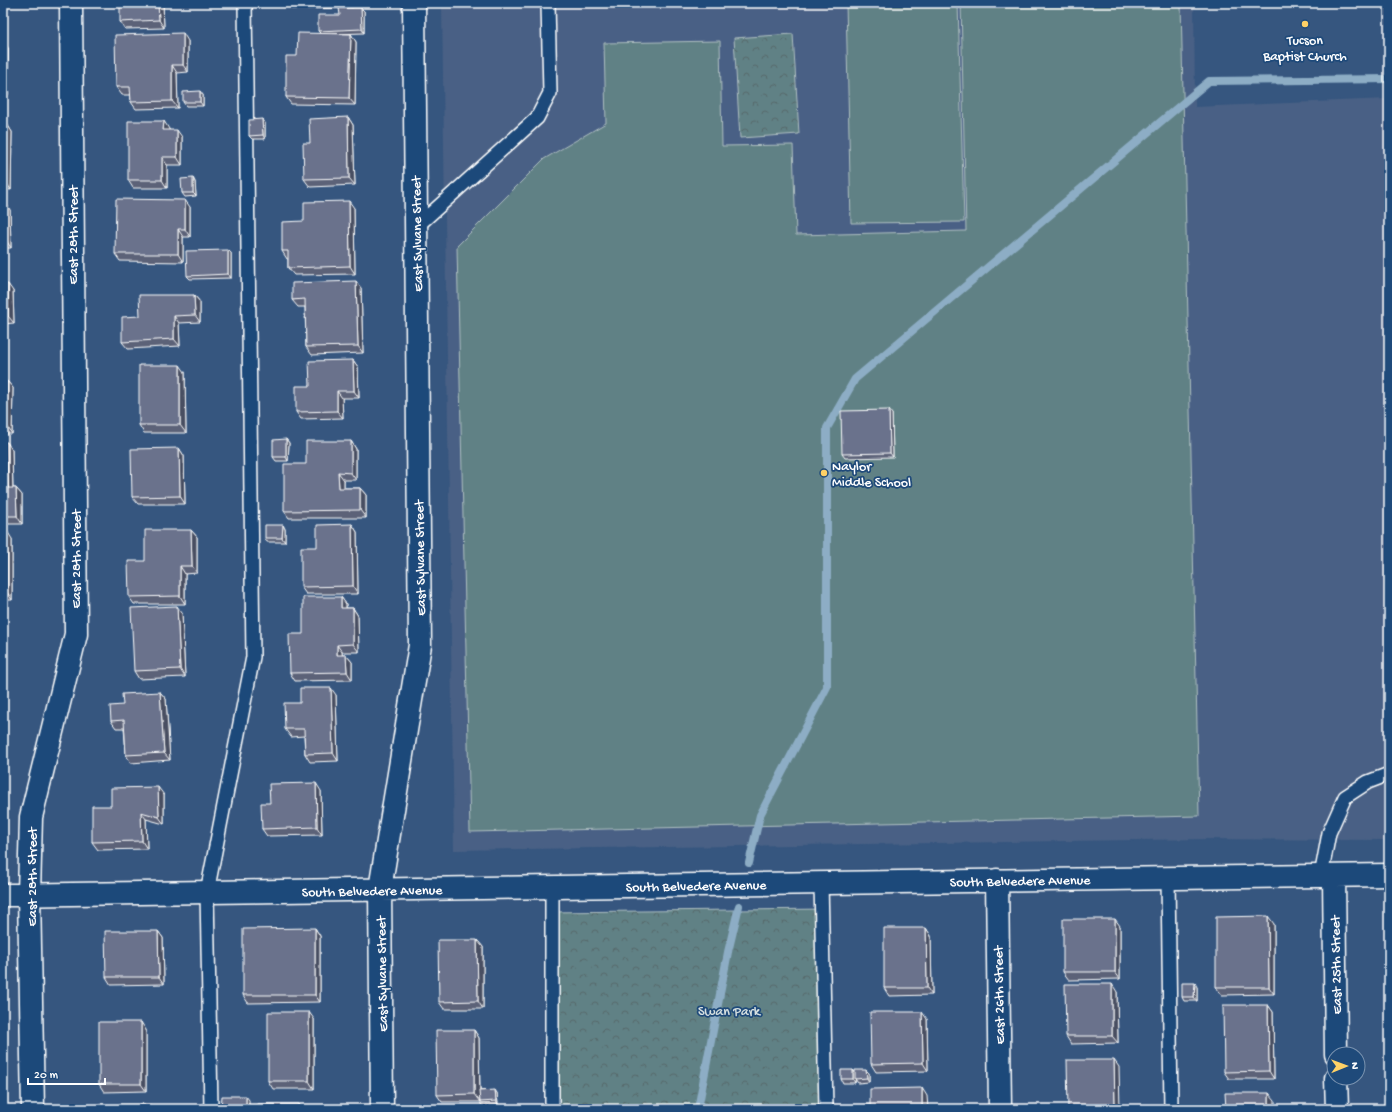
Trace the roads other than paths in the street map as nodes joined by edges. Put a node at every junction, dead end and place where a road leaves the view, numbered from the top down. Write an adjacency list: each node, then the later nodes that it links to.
1 (71, 3): 15 (street, East 28th Street)
2 (245, 3): 14 (lane)
3 (414, 3): 5 (street, East Sylvane Street)
4 (548, 3): 5 (lane)
5 (416, 227): 13 (street, East Sylvane Street)
6 (1389, 774): 8 (lane)
7 (1389, 875): 8 (street, South Belvedere Avenue)
8 (1328, 876): 9 (street, South Belvedere Avenue); 17 (street, East 25th Street)
9 (1168, 878): 10 (street, South Belvedere Avenue); 25 (lane)
10 (997, 880): 11 (street, South Belvedere Avenue); 24 (street, East 26th Street)
11 (821, 884): 12 (street, South Belvedere Avenue); 23 (lane)
12 (552, 888): 13 (street, South Belvedere Avenue); 22 (lane)
13 (380, 889): 14 (street, South Belvedere Avenue); 21 (street, East Sylvane Street)
14 (207, 892): 15 (street, South Belvedere Avenue); 20 (lane)
15 (30, 894): 16 (street, South Belvedere Avenue); 19 (street, East 28th Street)
16 (3, 895)
17 (1336, 1046)
18 (1336, 1086): 26 (street)
19 (33, 1109)
20 (211, 1109)
21 (382, 1109)
22 (552, 1109)
23 (826, 1109)
24 (1000, 1109)
25 (1171, 1109)
26 (1336, 1109)

